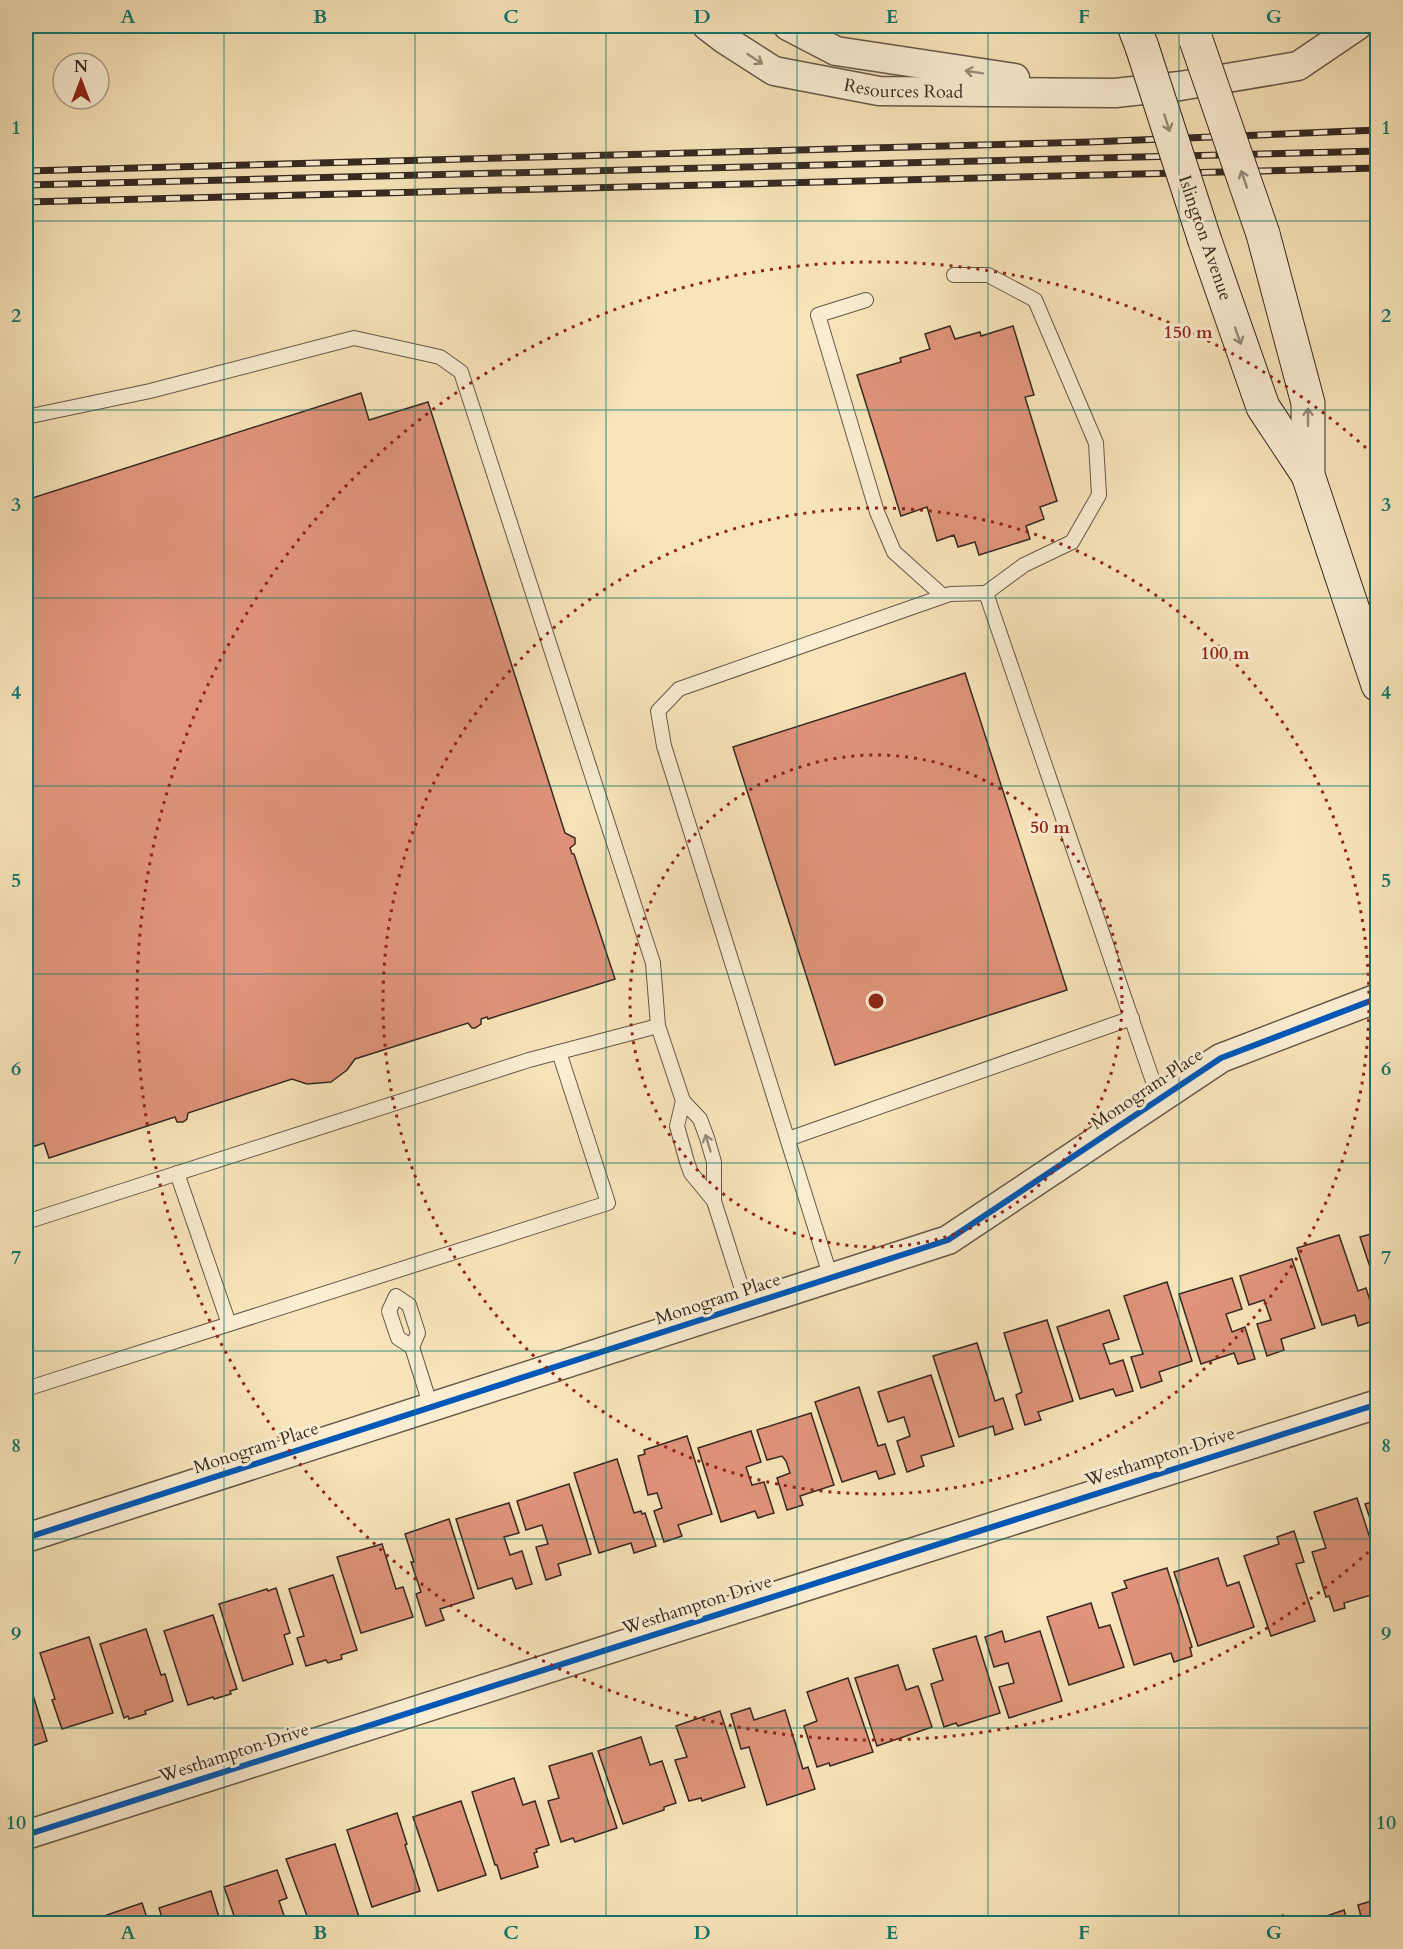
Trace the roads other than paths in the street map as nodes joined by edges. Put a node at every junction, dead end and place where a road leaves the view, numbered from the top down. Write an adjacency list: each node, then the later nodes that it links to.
1 (707, 26): 6 (street, Resources Road, one-way to 6)
2 (788, 26): 6 (street, Resources Road, one-way to 2)
3 (1357, 26): 6 (street, Resources Road)
4 (1193, 30): 10 (main road, Islington Avenue, one-way to 4, bridge)
5 (1138, 36): 10 (main road, Islington Avenue, one-way to 10, bridge)
6 (1115, 93)
7 (954, 275): 11 (lane)
8 (866, 300): 12 (lane)
9 (26, 417): 16 (lane)
10 (1308, 475): 13 (main road, Islington Avenue)
11 (986, 593): 12 (lane); 15 (lane)
12 (943, 596): 20 (lane)
13 (1377, 685)
14 (1377, 998): 18 (street, Monogram Place)
15 (1132, 1018): 18 (lane); 20 (lane)
16 (658, 1026): 17 (lane); 19 (lane)
17 (559, 1052): 21 (lane); 24 (lane)
18 (1159, 1099): 25 (street, Monogram Place)
19 (683, 1101): 22 (lane, one-way to 19); 22 (lane)
20 (788, 1139): 25 (lane)
21 (177, 1173): 23 (lane); 28 (lane)
22 (714, 1201): 27 (lane)
23 (26, 1222)
24 (389, 1273): 26 (lane); 28 (lane)
25 (831, 1278): 27 (street, Monogram Place)
26 (396, 1296): 29 (lane); 29 (lane)
27 (747, 1305): 32 (street, Monogram Place)
28 (229, 1324): 30 (lane)
29 (412, 1347): 32 (lane)
30 (26, 1389)
31 (1377, 1404): 34 (street, Westhampton Drive)
32 (431, 1407): 33 (street, Monogram Place)
33 (26, 1538)
34 (26, 1835)

